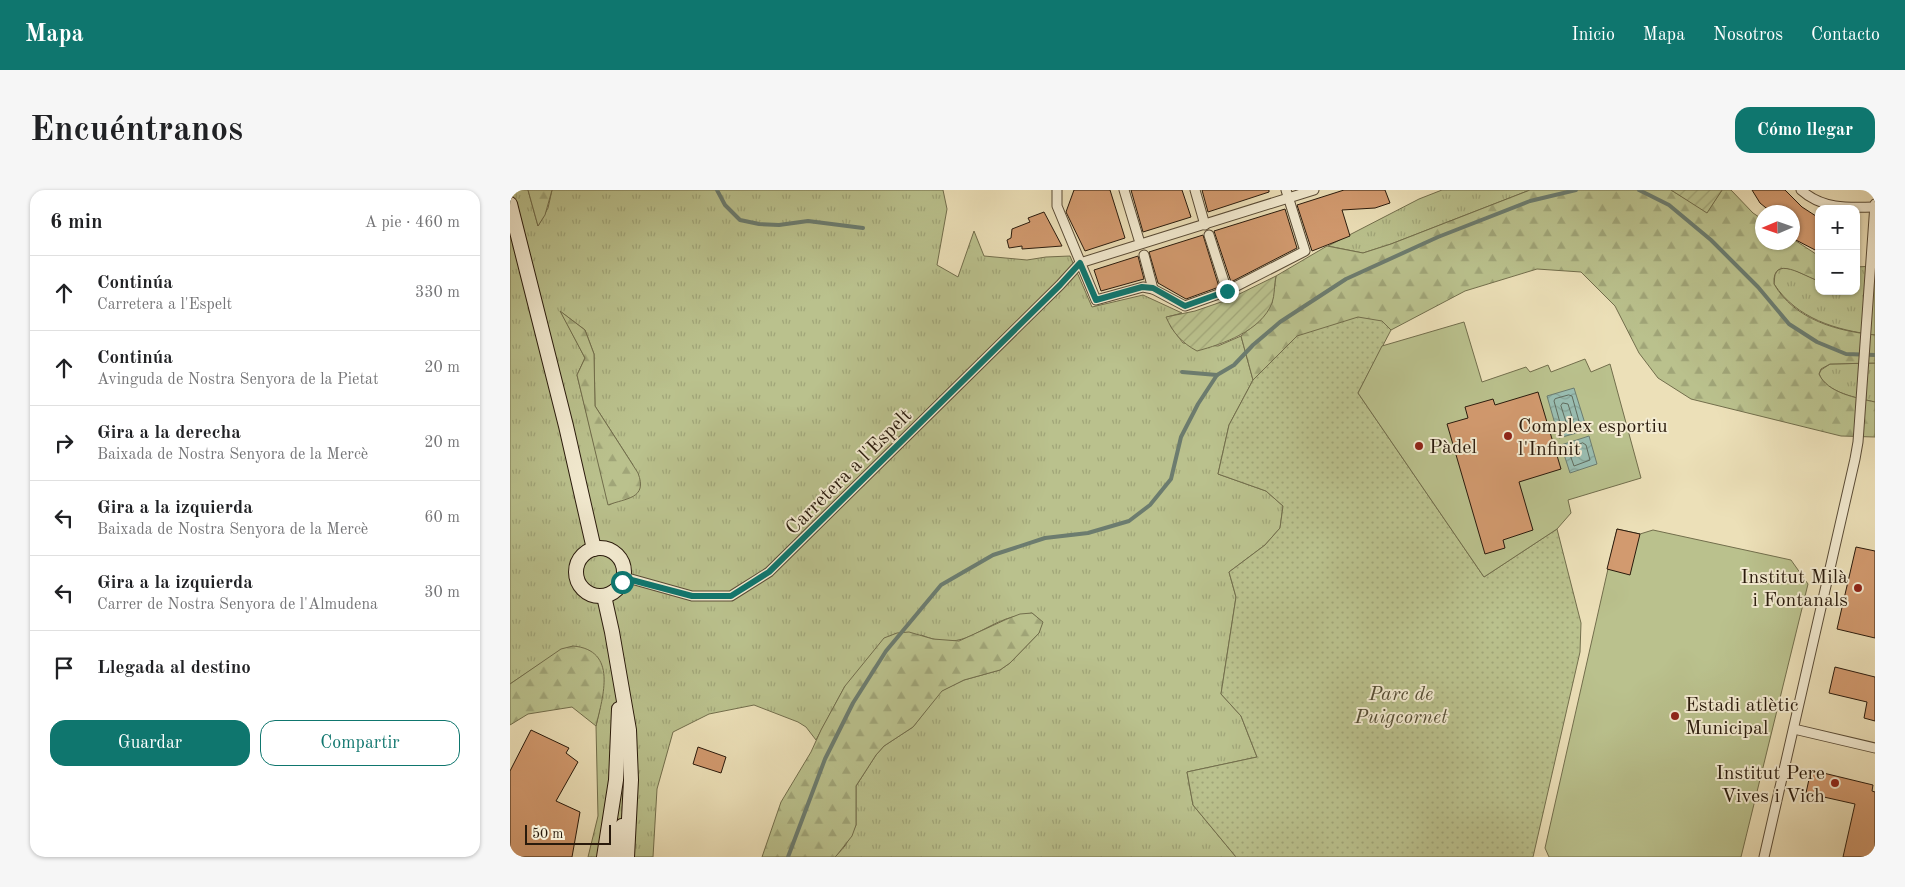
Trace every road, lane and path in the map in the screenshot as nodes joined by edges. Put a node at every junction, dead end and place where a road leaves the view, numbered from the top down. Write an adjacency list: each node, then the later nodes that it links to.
1 (1057, 190): 13 (street)
2 (1124, 190): 11 (street)
3 (1195, 190): 9 (street)
4 (1314, 190): 6 (street)
5 (1801, 190): 8 (street)
6 (1288, 194): 9 (street); 15 (street)
7 (510, 204): 16 (street)
8 (1875, 206): 20 (street)
9 (1205, 225): 11 (street)
10 (1209, 235): 15 (street)
11 (1140, 243): 13 (street)
12 (1144, 255): 14 (street)
13 (1080, 263): 14 (street); 17 (street, Carretera a l'Espelt)
14 (1153, 288): 15 (street)
15 (1227, 291)
16 (594, 549): 17 (street); 18 (street)
17 (624, 578): 18 (street)
18 (604, 596): 19 (street)
19 (620, 671): 21 (street); 23 (street)
20 (1794, 729): 22 (street); 26 (street)
21 (630, 738): 24 (street); 25 (street)
22 (1875, 748)
23 (604, 857)
24 (616, 857)
25 (627, 857)
26 (1764, 857)

